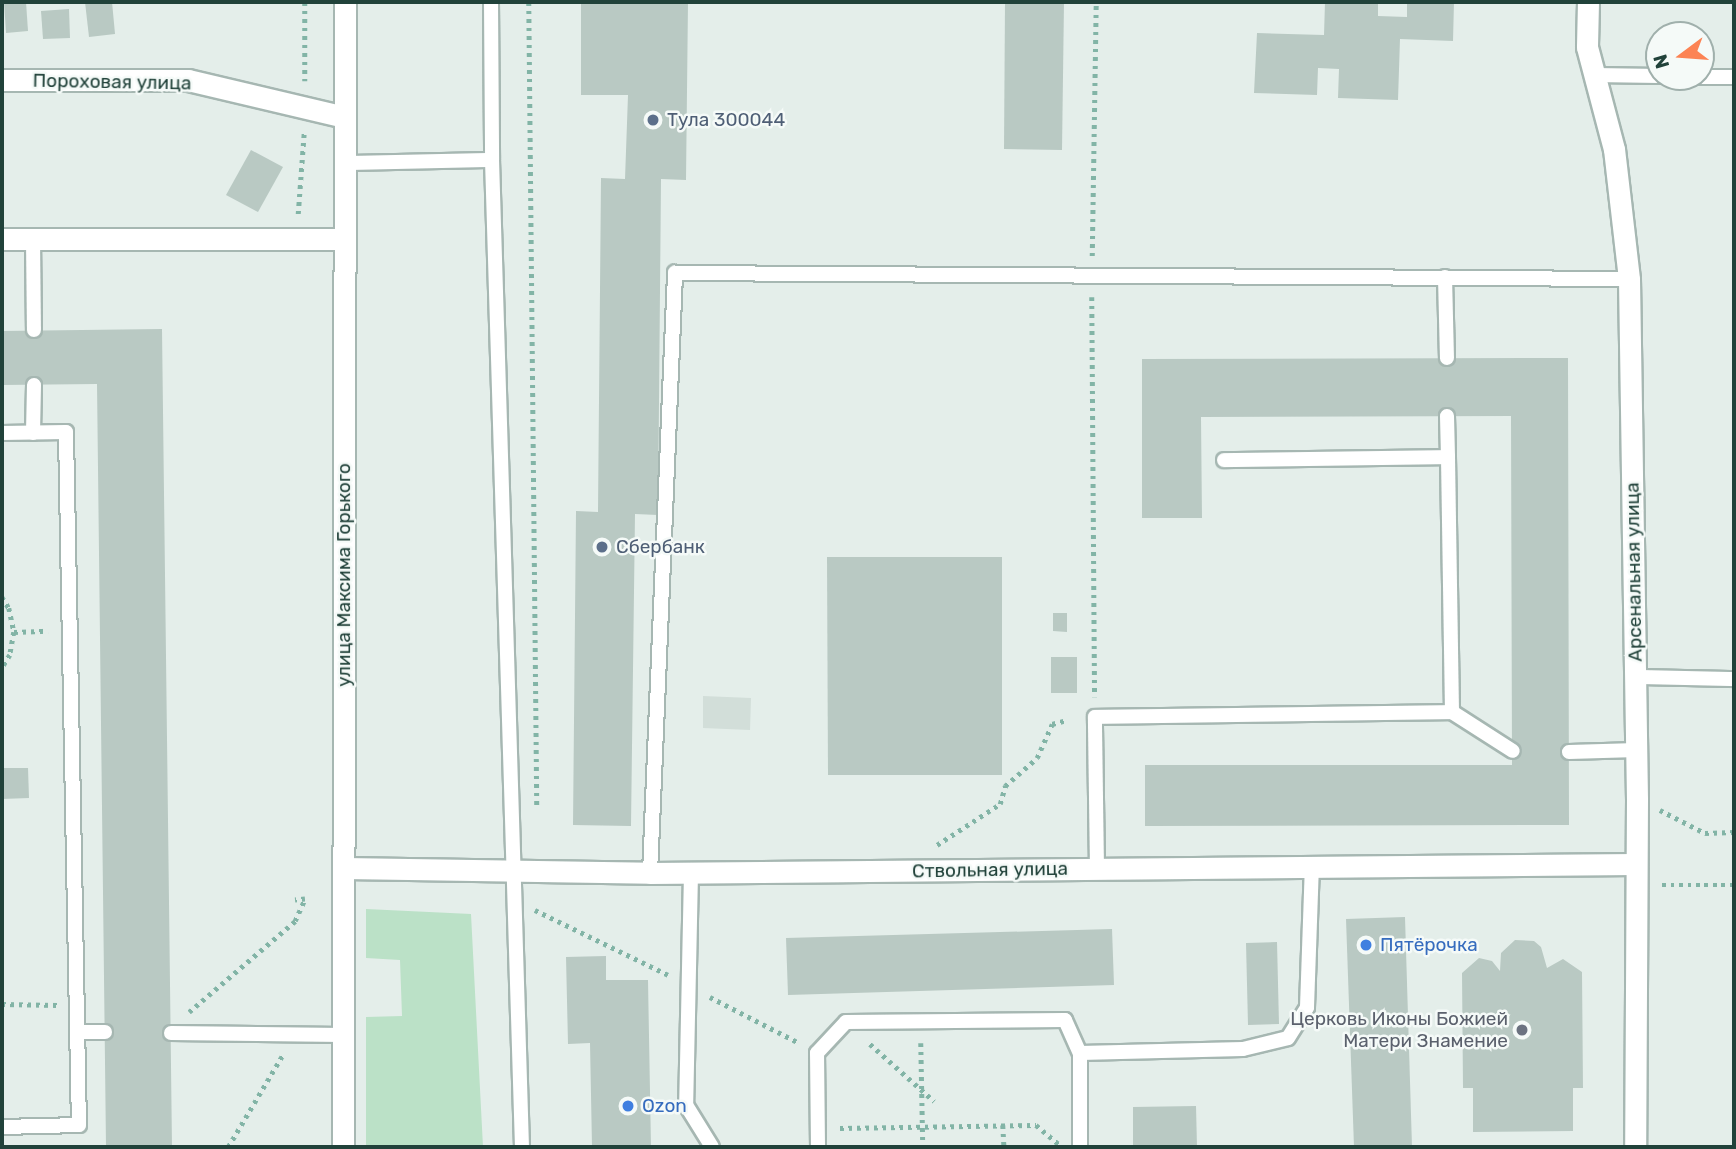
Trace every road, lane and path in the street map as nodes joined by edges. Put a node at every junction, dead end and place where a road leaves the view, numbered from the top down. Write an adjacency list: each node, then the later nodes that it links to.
1 (345, 2): 11 (street, улица Максима Горького)
2 (491, 2): 12 (lane)
3 (529, 2): 41 (path)
4 (1096, 2): 17 (path)
5 (1588, 2): 6 (street, Арсенальная улица)
6 (1595, 75): 7 (lane); 19 (street, Арсенальная улица)
7 (1645, 76)
8 (1715, 76): 9 (lane)
9 (1734, 77)
10 (2, 80): 11 (street, Пороховая улица)
11 (345, 117): 13 (street, улица Максима Горького)
12 (492, 160): 13 (lane); 47 (lane)
13 (345, 163): 16 (street, улица Максима Горького)
14 (2, 239): 15 (street)
15 (33, 239): 16 (street); 20 (lane)
16 (345, 239): 45 (street, улица Максима Горького)
17 (1092, 275): 18 (lane); 35 (path); 50 (lane)
18 (1445, 277): 19 (lane); 21 (lane)
19 (1629, 279): 32 (street, Арсенальная улица)
20 (34, 330)
21 (1447, 358)
22 (34, 385): 25 (lane)
23 (1447, 416): 26 (lane)
24 (2, 433): 25 (lane)
25 (33, 433): 29 (lane)
26 (1448, 457): 27 (lane); 34 (lane)
27 (1224, 460)
28 (2, 597): 30 (path)
29 (70, 631): 30 (path); 57 (lane)
30 (14, 632): 31 (path)
31 (2, 668)
32 (1636, 677): 33 (lane); 37 (street, Арсенальная улица)
33 (1734, 679)
34 (1451, 712): 35 (lane); 38 (lane)
35 (1095, 718): 46 (lane)
36 (1067, 720): 49 (path)
37 (1637, 750): 39 (lane); 40 (street, Арсенальная улица)
38 (1513, 751)
39 (1569, 752)
40 (1637, 799): 42 (path); 43 (street, Арсенальная улица)
41 (537, 816)
42 (1734, 832)
43 (1636, 864): 44 (street, Ствольная улица); 53 (street, Арсенальная улица)
44 (1312, 867): 46 (street, Ствольная улица); 65 (lane)
45 (344, 868): 47 (street, Ствольная улица); 64 (street, улица Максима Горького)
46 (1097, 869): 49 (street, Ствольная улица)
47 (511, 870): 48 (street, Ствольная улица); 74 (lane)
48 (537, 871): 50 (street, Ствольная улица); 55 (path)
49 (924, 871): 51 (street, Ствольная улица)
50 (650, 873): 51 (street, Ствольная улица)
51 (691, 873): 75 (lane)
52 (1734, 885): 53 (path)
53 (1634, 886): 81 (street, Арсенальная улица)
54 (295, 900): 62 (path)
55 (538, 911)
56 (2, 1004): 57 (path)
57 (77, 1005): 60 (lane)
58 (921, 1021): 59 (lane); 65 (lane); 66 (path)
59 (846, 1022): 66 (path); 71 (lane)
60 (77, 1032): 61 (lane); 70 (lane)
61 (105, 1032)
62 (171, 1032): 63 (lane)
63 (295, 1035): 64 (lane); 72 (path)
64 (344, 1035): 73 (street, улица Максима Горького)
65 (1080, 1053): 80 (lane)
66 (921, 1091): 67 (path); 69 (path)
67 (934, 1101)
68 (1003, 1125): 69 (path); 78 (path); 79 (path)
69 (922, 1126): 71 (path); 77 (path)
70 (2, 1127)
71 (818, 1129): 76 (lane)
72 (228, 1147)
73 (343, 1147)
74 (522, 1147)
75 (712, 1147)
76 (818, 1147)
77 (923, 1147)
78 (1004, 1147)
79 (1063, 1147)
80 (1080, 1147)
81 (1635, 1147)

